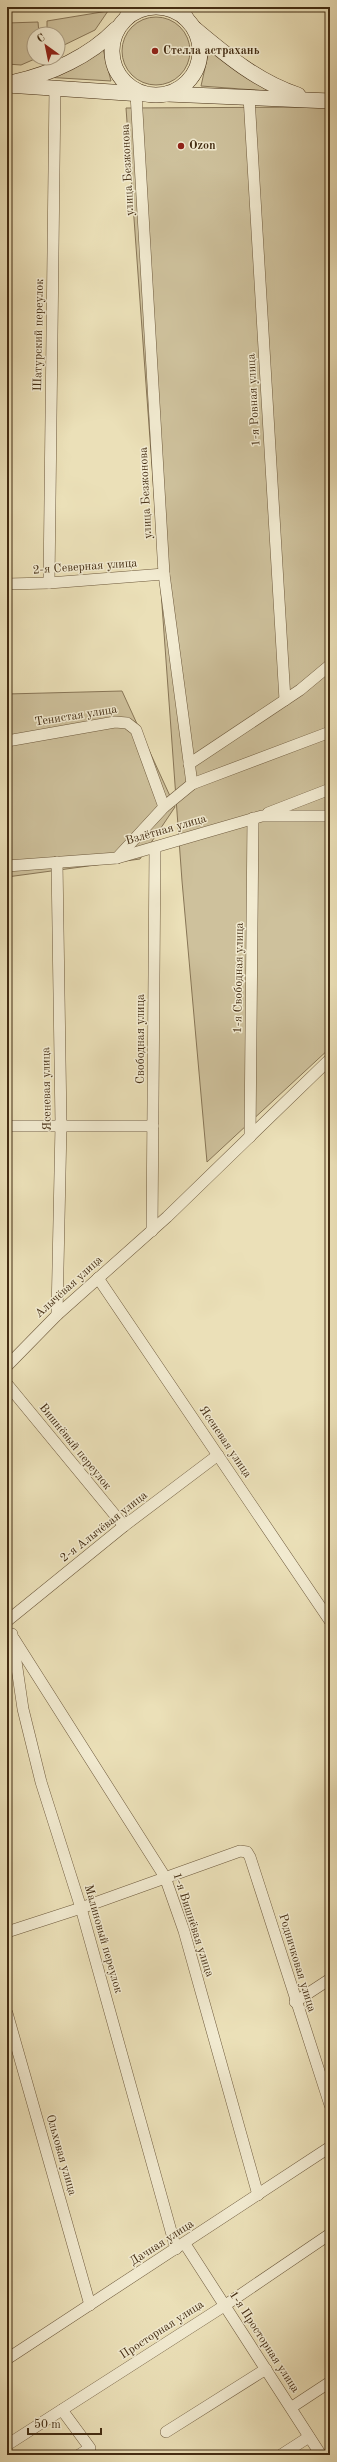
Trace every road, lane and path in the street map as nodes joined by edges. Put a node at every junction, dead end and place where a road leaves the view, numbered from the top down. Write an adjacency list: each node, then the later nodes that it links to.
1 (181, 7): 3 (street)
2 (124, 18): 3 (main road); 4 (main road); 6 (main road)
3 (192, 25): 7 (main road); 9 (main road)
4 (7, 84): 5 (main road)
5 (55, 87): 6 (main road); 11 (street, Шатурский переулок)
6 (141, 94): 7 (main road); 10 (street, улица Безжонова)
7 (164, 94): 8 (main road)
8 (249, 97): 9 (main road); 14 (street, 1-я Ровная улица)
9 (325, 100)
10 (164, 574): 11 (street, 2-я Северная улица); 17 (street, улица Безжонова)
11 (49, 583): 12 (street, 2-я Северная улица)
12 (7, 584)
13 (330, 664): 14 (street)
14 (285, 700): 17 (street)
15 (330, 732): 18 (street)
16 (7, 741): 20 (street, Тенистая улица)
17 (189, 764): 18 (street, улица Безжонова)
18 (192, 784): 20 (street)
19 (330, 789): 22 (street)
20 (164, 807): 24 (street)
21 (330, 816): 22 (street, Взлётная улица)
22 (258, 817): 23 (street, Взлётная улица); 31 (street, 1-я Свободная улица)
23 (154, 848): 24 (street, Взлётная улица); 30 (street, Свободная улица)
24 (117, 858): 25 (street, Взлётная улица)
25 (57, 862): 26 (street, Взлётная улица); 28 (street, Ясеневая улица)
26 (7, 866)
27 (330, 1059): 31 (street, Алычёвая улица)
28 (61, 1125): 29 (street); 30 (street); 34 (street, Ясеневая улица)
29 (7, 1126)
30 (153, 1126): 32 (street, Свободная улица)
31 (250, 1137): 32 (street, Алычёвая улица)
32 (152, 1231): 33 (street, Алычёвая улица)
33 (98, 1278): 34 (street, Алычёвая улица); 37 (street, Ясеневая улица)
34 (57, 1315): 35 (street, Алычёвая улица)
35 (7, 1366)
36 (7, 1384): 38 (street, Вишнёвый переулок)
37 (218, 1455): 38 (street, 2-я Алычёвая улица); 40 (street, Ясеневая улица)
38 (124, 1526): 39 (street, 2-я Алычёвая улица)
39 (7, 1621)
40 (330, 1621)
41 (9, 1631): 42 (street, 1-я Вишнёвая улица); 43 (street, Малиновый переулок)
42 (165, 1876): 43 (street); 46 (street, Родничковая улица); 51 (street, 1-я Вишнёвая улица)
43 (81, 1908): 44 (street); 53 (street, Малиновый переулок)
44 (7, 1932)
45 (330, 1980): 46 (street)
46 (295, 2002): 48 (street, Родничковая улица)
47 (7, 2013): 54 (street, Ольховая улица)
48 (328, 2090): 49 (street, Родничковая улица)
49 (330, 2105)
50 (330, 2146): 51 (street, Дачная улица)
51 (258, 2194): 53 (street, Дачная улица)
52 (330, 2234): 55 (street, Просторная улица)
53 (180, 2246): 54 (street, Дачная улица); 55 (street, 1-я Просторная улица)
54 (90, 2305): 56 (street, Дачная улица)
55 (224, 2306): 57 (street, 1-я Просторная улица); 60 (street, Просторная улица)
56 (8, 2354)
57 (266, 2369): 59 (street, 1-я Просторная улица); 61 (street)
58 (330, 2382): 59 (street)
59 (292, 2407): 62 (street, 1-я Просторная улица)
60 (62, 2410): 63 (street, Просторная улица); 64 (street)
61 (166, 2432)
62 (309, 2437): 66 (street); 67 (street, 1-я Просторная улица)
63 (7, 2445)
64 (92, 2453): 65 (street)
65 (79, 2455)
66 (281, 2455)
67 (321, 2455)

